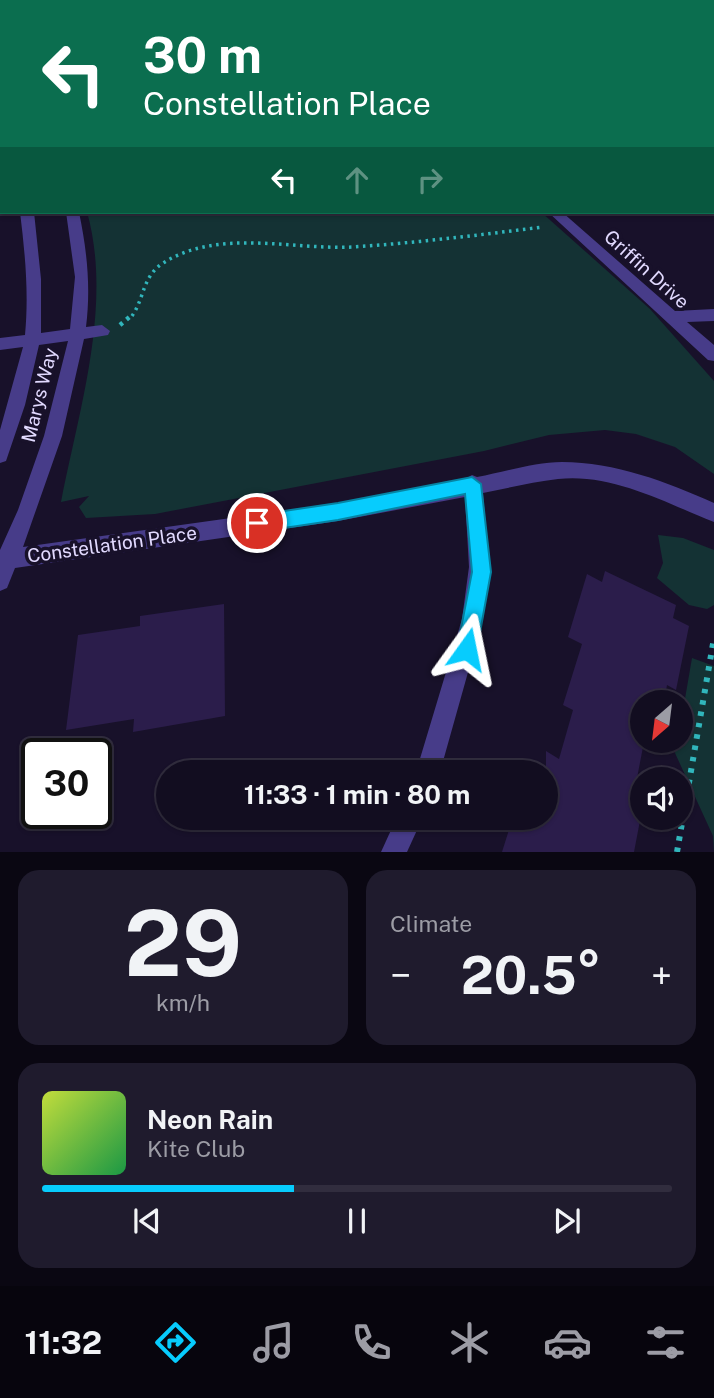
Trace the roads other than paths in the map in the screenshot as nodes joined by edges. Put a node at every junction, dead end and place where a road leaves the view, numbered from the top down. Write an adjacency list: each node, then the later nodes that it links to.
1 (27, 214): 8 (street, Marys Way)
2 (72, 214): 7 (street, Marys Way)
3 (556, 214): 5 (street, Griffin Drive)
4 (714, 315): 5 (street)
5 (672, 317): 10 (street, Griffin Drive)
6 (102, 331): 7 (street)
7 (75, 335): 8 (street); 14 (street, Marys Way)
8 (31, 341): 9 (street); 11 (street, Marys Way)
9 (0, 344)
10 (714, 355)
11 (0, 455)
12 (472, 484): 13 (street, Constellation Place); 14 (street, Constellation Place); 16 (street)
13 (714, 513)
14 (4, 560): 15 (street, Marys Way)
15 (0, 581)
16 (432, 760)
17 (404, 830): 18 (street)
18 (394, 852)

